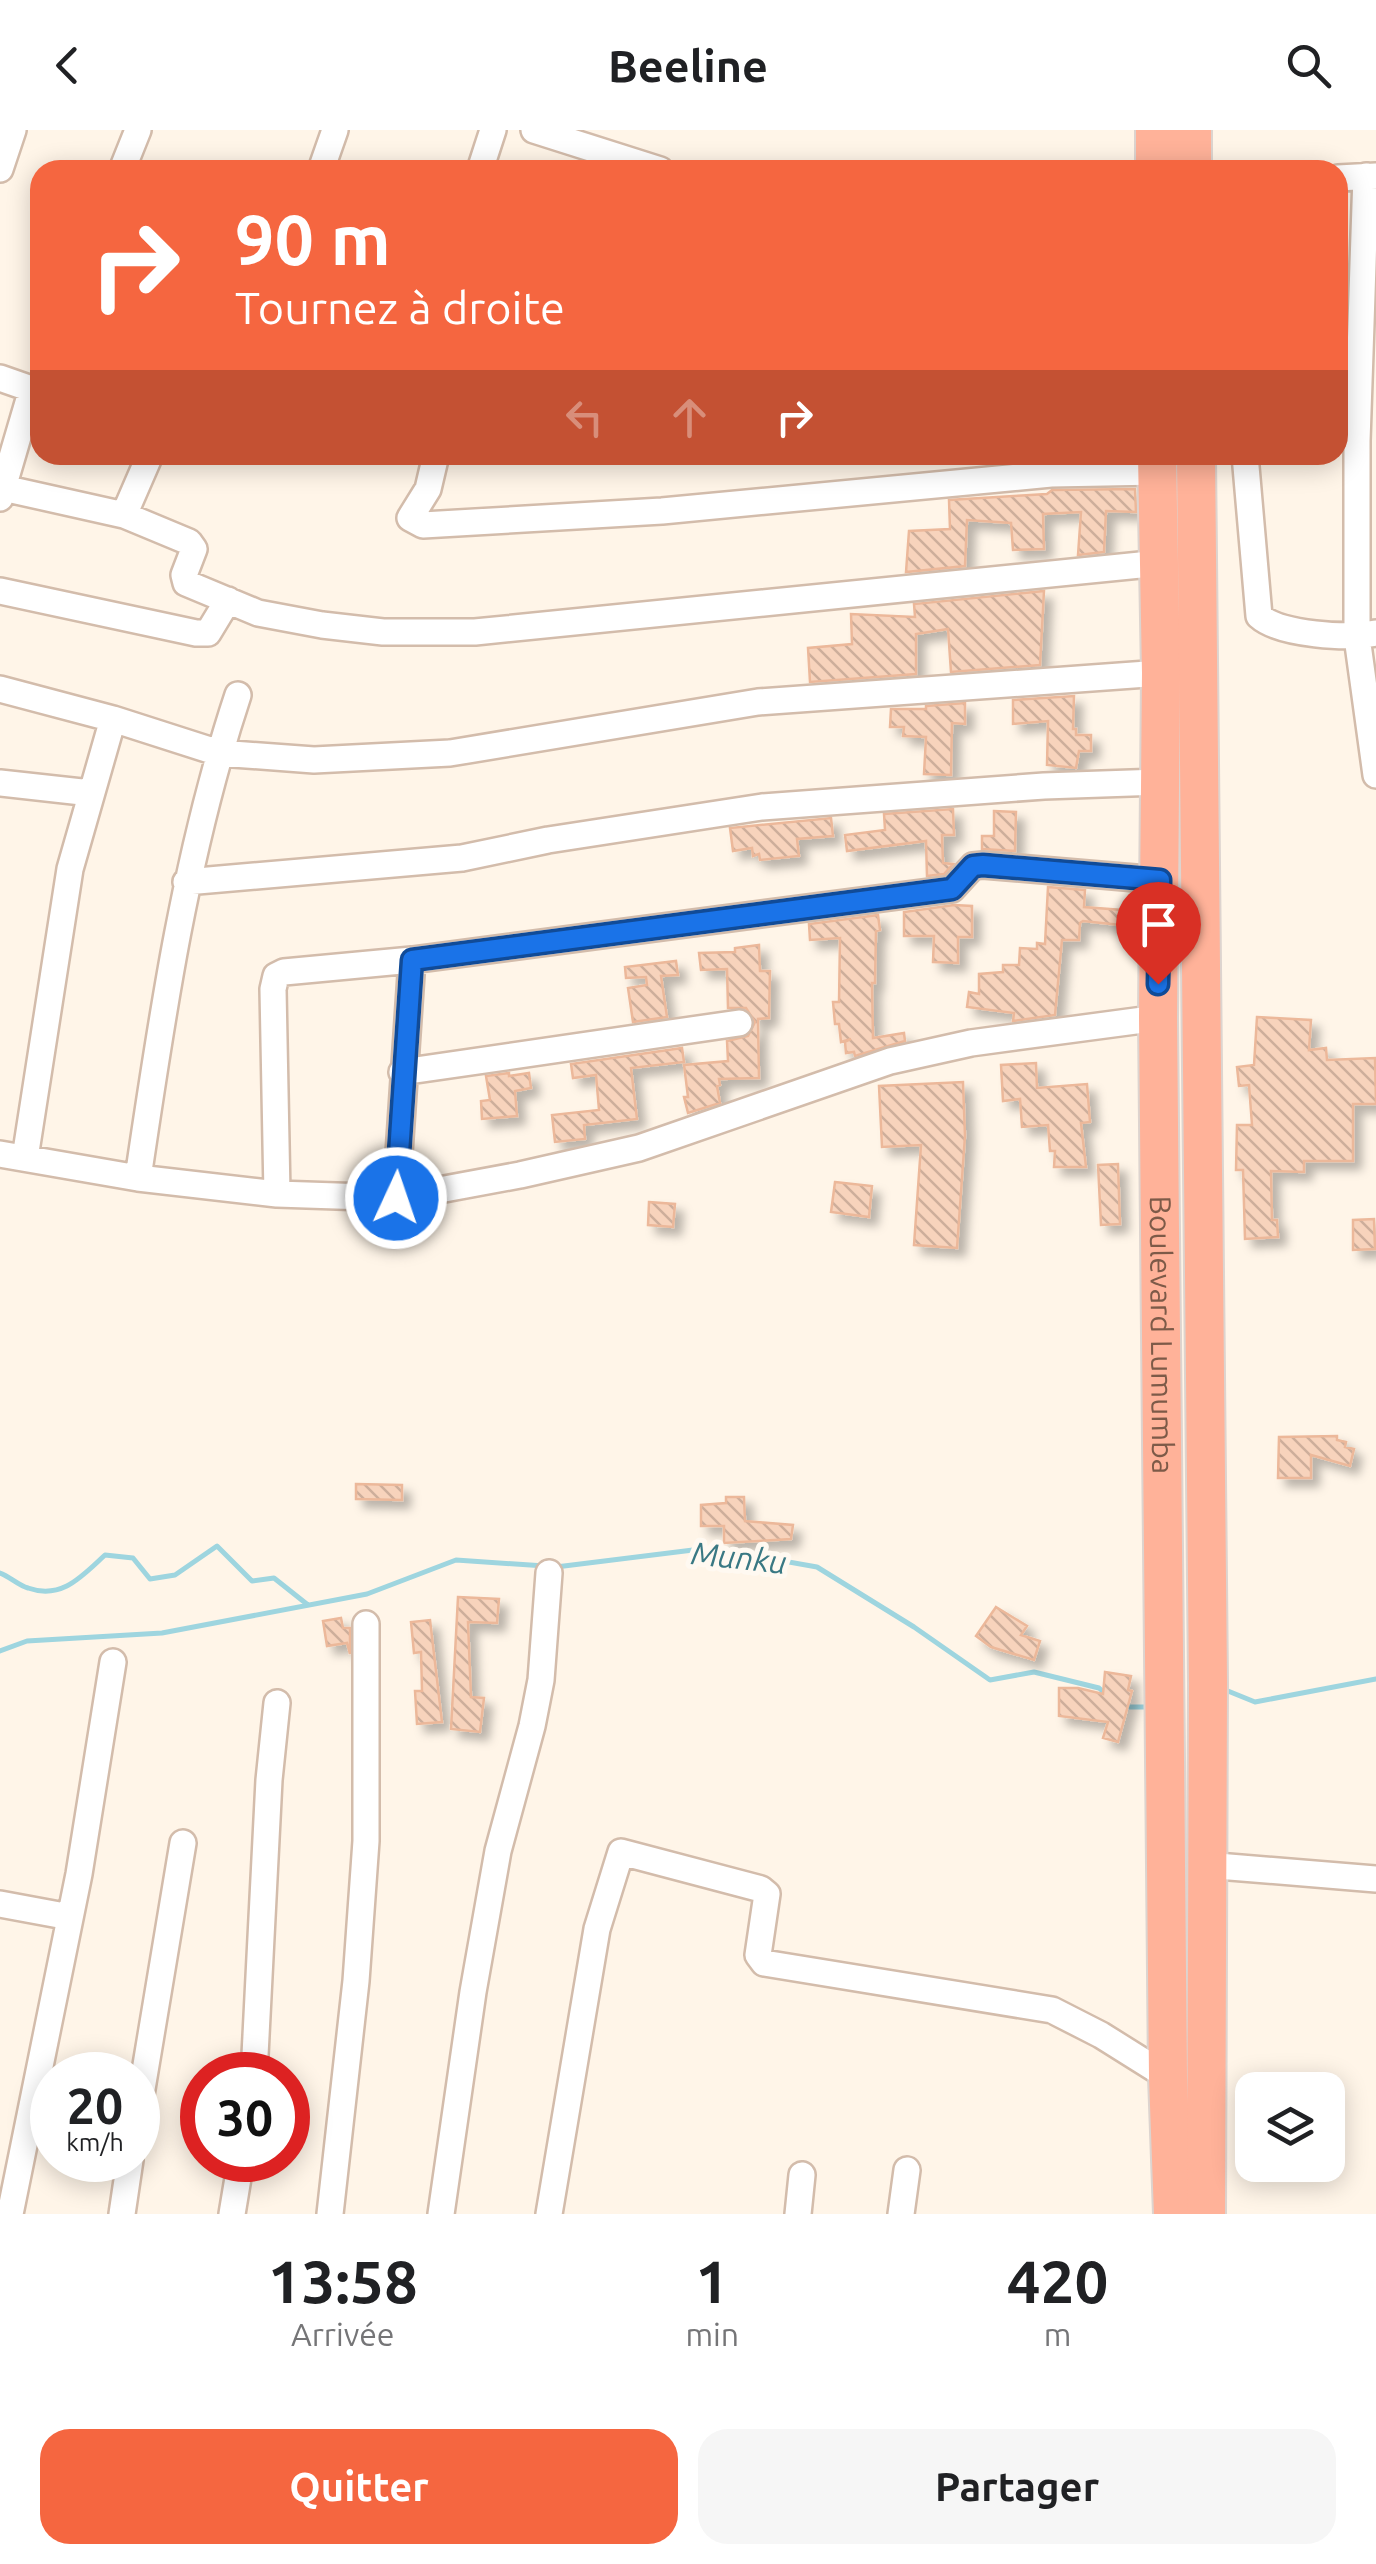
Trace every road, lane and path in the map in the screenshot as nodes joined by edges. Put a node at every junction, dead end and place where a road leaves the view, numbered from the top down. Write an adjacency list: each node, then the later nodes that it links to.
1 (12, 130): 14 (street)
2 (138, 130): 8 (street)
3 (335, 130): 9 (street)
4 (493, 130): 10 (street)
5 (534, 130): 11 (street)
6 (1155, 130): 12 (highway)
7 (1192, 130): 13 (highway)
8 (126, 160)
9 (324, 160)
10 (483, 160)
11 (628, 160)
12 (1155, 160)
13 (1192, 160)
14 (1, 164)
15 (1371, 176): 30 (street)
16 (0, 378): 17 (street)
17 (30, 389)
18 (30, 409): 25 (street)
19 (146, 465): 26 (street)
20 (434, 465): 21 (street)
21 (1147, 465)
22 (1158, 465): 27 (highway, Boulevard Lumumba)
23 (1196, 465): 55 (highway, Boulevard Lumumba)
24 (1246, 465): 30 (street)
25 (2, 493): 26 (street)
26 (124, 515): 29 (street)
27 (1160, 564): 29 (street); 31 (highway, Boulevard Lumumba)
28 (0, 590): 29 (street)
29 (228, 600)
30 (1366, 635): 36 (street)
31 (1161, 673): 35 (street); 37 (highway, Boulevard Lumumba)
32 (0, 689): 34 (street)
33 (238, 695): 35 (street)
34 (112, 720): 35 (street); 39 (street)
35 (219, 753): 41 (street)
36 (1376, 775)
37 (1160, 782): 40 (highway, Boulevard Lumumba); 41 (street)
38 (0, 783): 39 (street)
39 (92, 793): 46 (street)
40 (1160, 880): 42 (street); 43 (highway, Boulevard Lumumba)
41 (186, 882): 47 (street)
42 (412, 960): 45 (street); 48 (street)
43 (1158, 1018): 49 (street); 61 (highway, Boulevard Lumumba)
44 (739, 1023): 45 (street)
45 (402, 1072): 49 (street)
46 (12, 1156): 47 (street)
47 (138, 1178): 48 (street)
48 (278, 1194): 49 (street)
49 (396, 1198)
50 (550, 1574): 70 (street)
51 (366, 1624): 69 (street)
52 (113, 1662): 58 (street)
53 (278, 1703): 60 (street)
54 (183, 1843): 59 (street)
55 (1205, 1865): 56 (street); 75 (highway, Boulevard Lumumba)
56 (1376, 1879)
57 (0, 1904): 58 (street)
58 (70, 1917): 66 (street)
59 (148, 2052)
60 (255, 2052)
61 (1168, 2077): 71 (street); 74 (highway, Boulevard Lumumba)
62 (907, 2170): 73 (street)
63 (802, 2176): 72 (street)
64 (127, 2182): 67 (street)
65 (237, 2182): 68 (street)
66 (10, 2214)
67 (122, 2214)
68 (232, 2214)
69 (330, 2214)
70 (441, 2214)
71 (549, 2214)
72 (798, 2214)
73 (901, 2214)
74 (1173, 2214)
75 (1206, 2214)

